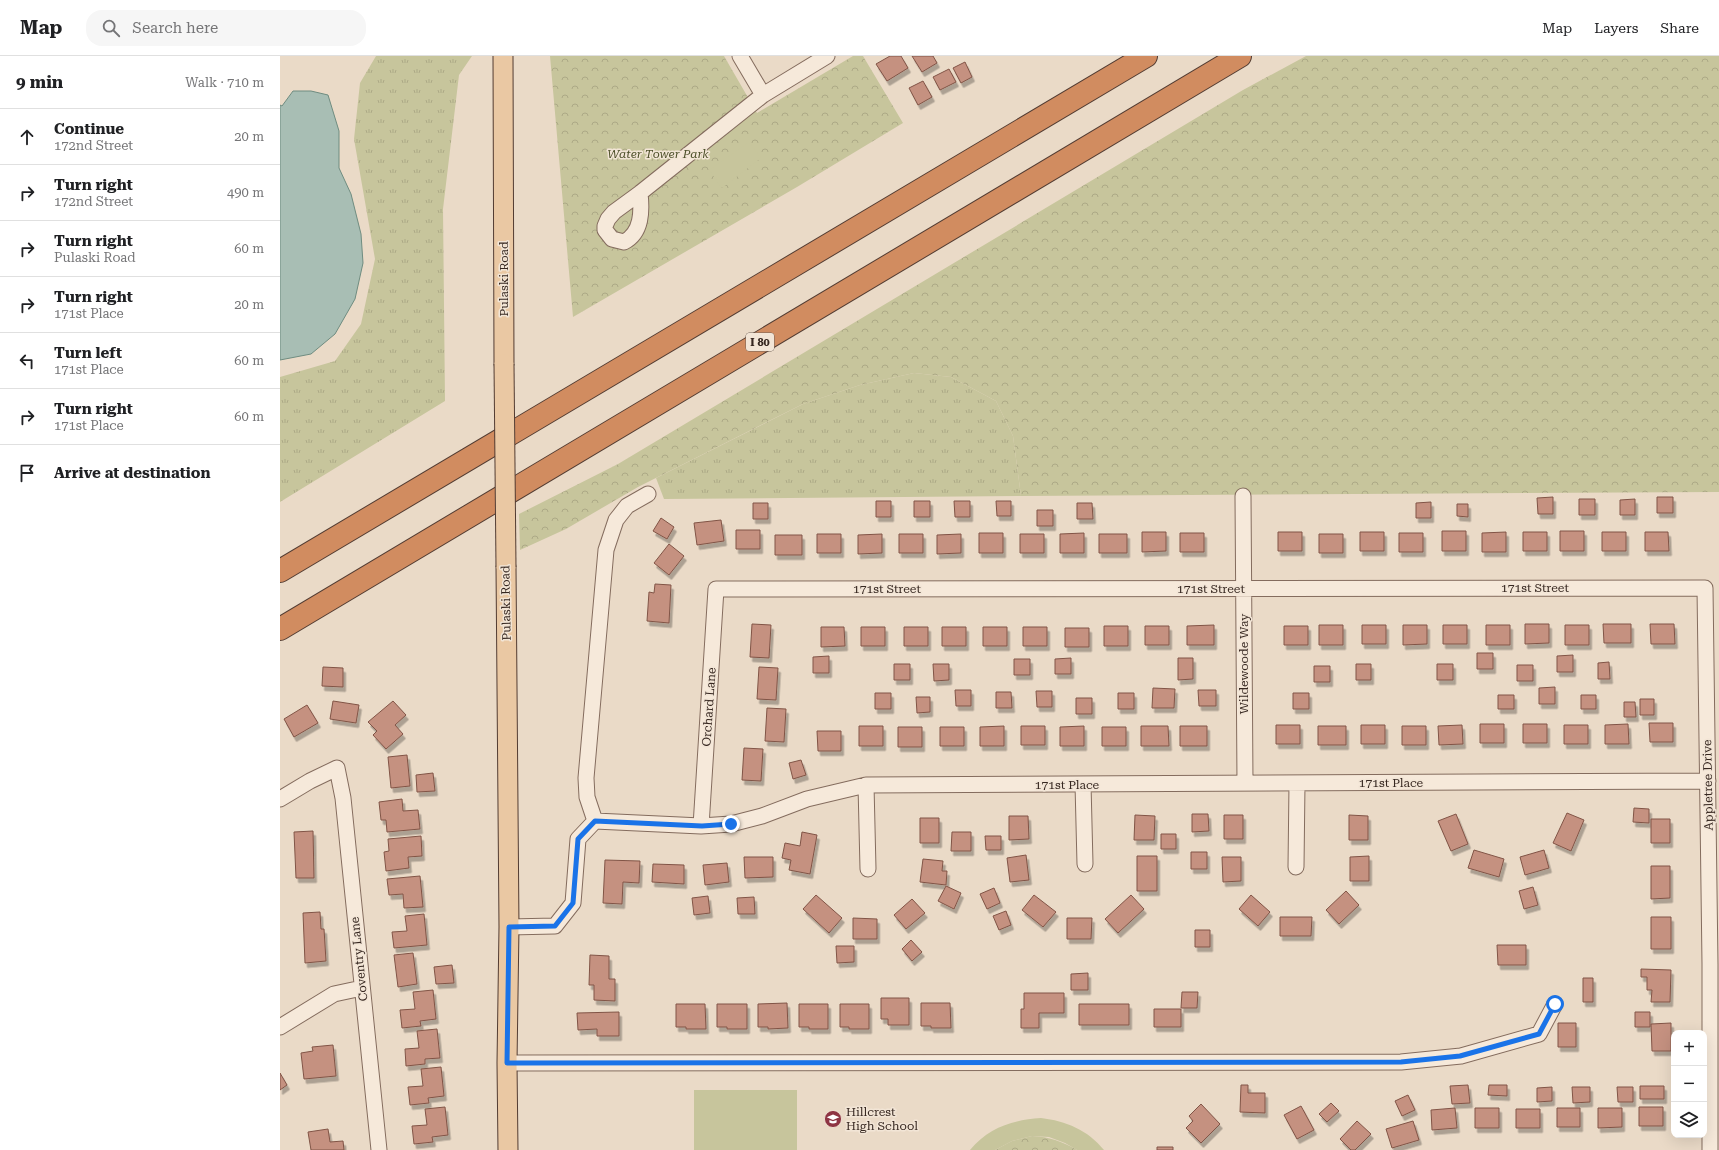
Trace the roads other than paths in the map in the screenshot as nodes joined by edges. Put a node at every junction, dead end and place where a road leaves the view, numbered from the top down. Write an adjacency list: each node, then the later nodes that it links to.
1 (503, 56): 26 (main road, Pulaski Road, bridge)
2 (740, 56): 6 (street)
3 (827, 56): 6 (street)
4 (1146, 56): 10 (highway)
5 (1240, 56): 14 (highway, I 80)
6 (763, 95): 7 (street)
7 (640, 193)
8 (648, 494): 21 (street)
9 (1243, 496): 13 (street, Wildewoode Way)
10 (280, 571)
11 (1705, 588): 13 (street, 171st Street); 15 (street, Appletree Drive)
12 (716, 589): 13 (street, 171st Street); 22 (street, Orchard Lane)
13 (1244, 589): 16 (street, Wildewoode Way)
14 (280, 629)
15 (1708, 781): 18 (street, 171st Place); 27 (street, Appletree Drive)
16 (1245, 783): 17 (street, 171st Place); 18 (street, 171st Place)
17 (1083, 784): 19 (street, 171st Place); 23 (street)
18 (1297, 784): 24 (street)
19 (866, 785): 22 (street, 171st Place); 25 (street)
20 (280, 799): 28 (street, Coventry Lane)
21 (595, 821): 22 (street, 171st Place); 26 (street)
22 (702, 826)
23 (1085, 864)
24 (1296, 867)
25 (868, 869)
26 (509, 927): 31 (main road, Pulaski Road)
27 (1715, 964): 34 (street, Appletree Drive)
28 (362, 988): 30 (street); 32 (street, Coventry Lane)
29 (1555, 1004): 31 (street)
30 (280, 1027)
31 (507, 1063): 33 (main road, Pulaski Road)
32 (379, 1150)
33 (508, 1150)
34 (1710, 1150)

